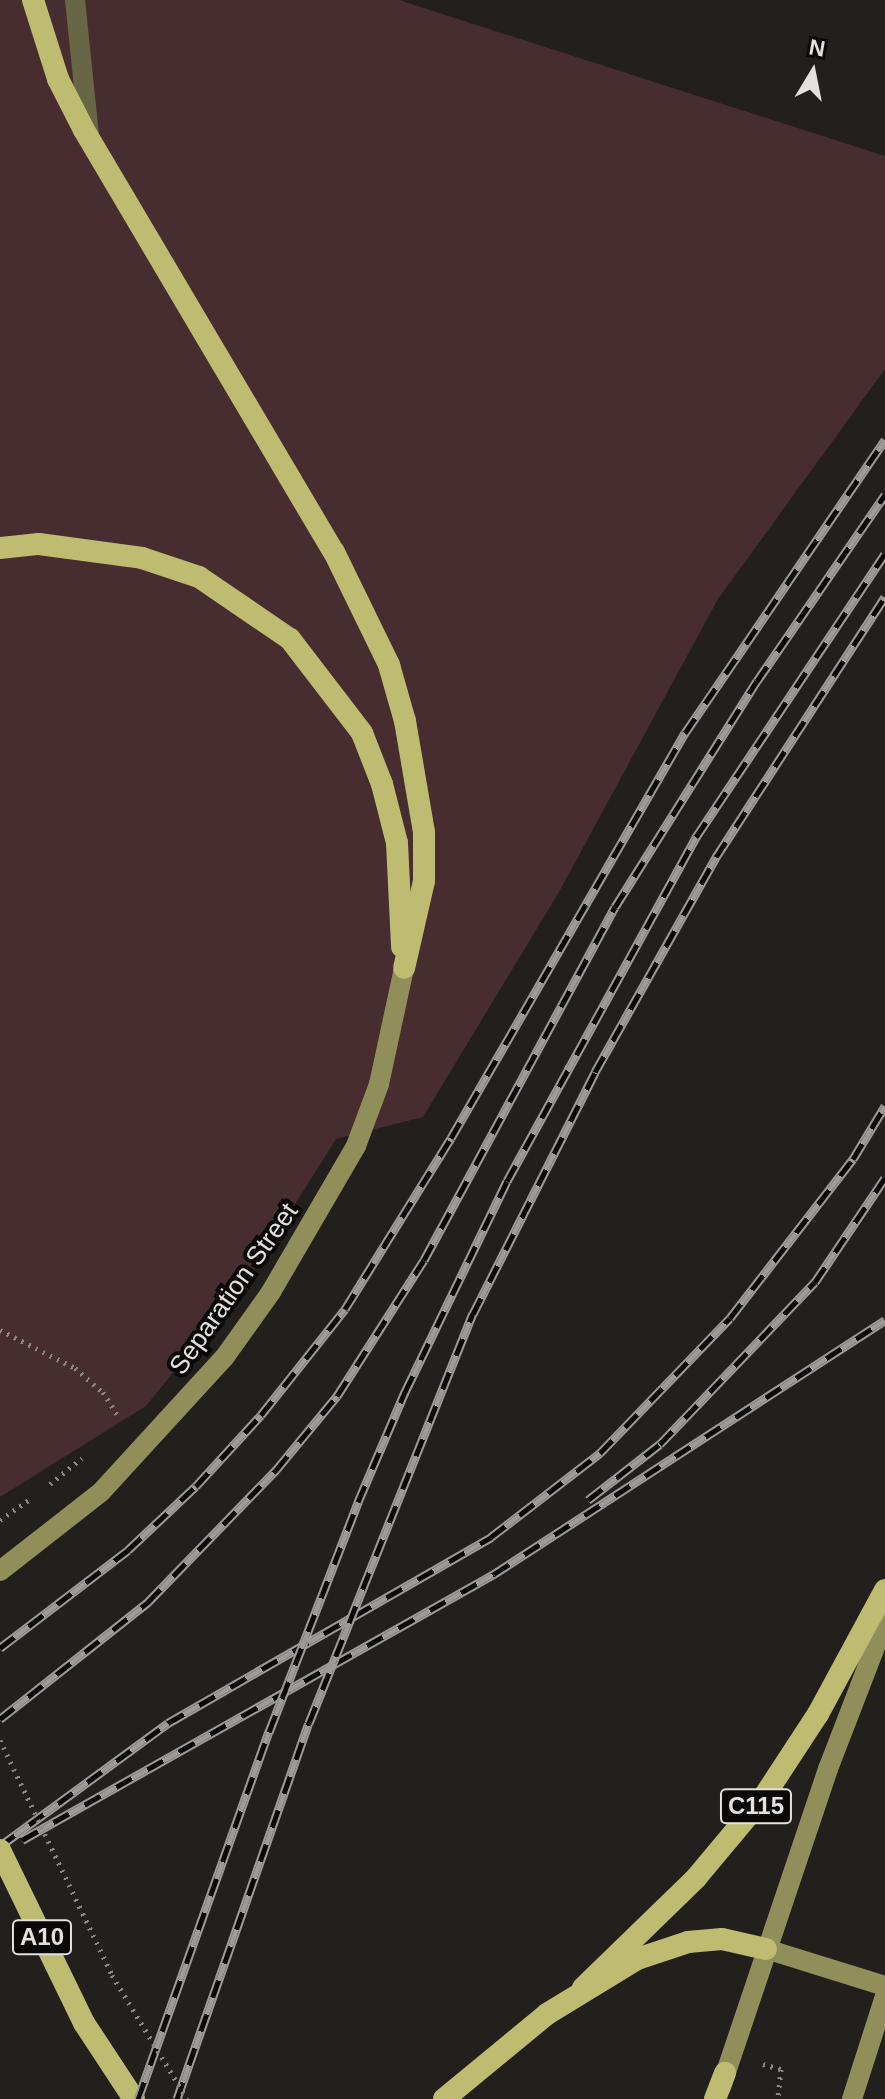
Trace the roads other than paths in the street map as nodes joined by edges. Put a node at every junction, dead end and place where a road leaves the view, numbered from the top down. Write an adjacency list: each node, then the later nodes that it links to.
1 (33, 0): 3 (highway)
2 (75, 0): 3 (lane)
3 (90, 140): 5 (highway)
4 (0, 548): 5 (highway)
5 (404, 968): 6 (main road, Separation Street)
6 (0, 1571)
7 (885, 1590): 12 (highway, C115)
8 (885, 1621): 10 (main road, C115)
9 (0, 1850): 14 (highway, A10, bridge)
10 (766, 1949): 11 (main road); 12 (highway); 15 (main road, C115)
11 (885, 1986)
12 (583, 1988): 18 (highway, C115)
13 (885, 1996): 20 (main road)
14 (84, 2023): 16 (highway, A10); 17 (highway)
15 (725, 2073): 19 (highway, C115)
16 (120, 2099)
17 (134, 2099)
18 (444, 2099)
19 (717, 2099)
20 (852, 2099)

